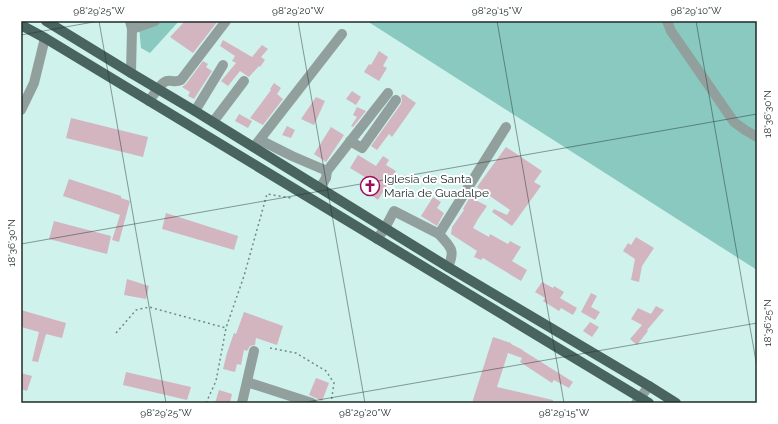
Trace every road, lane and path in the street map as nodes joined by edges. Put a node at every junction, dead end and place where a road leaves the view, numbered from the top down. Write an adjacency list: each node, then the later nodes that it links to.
1 (46, 21): 10 (main road)
2 (155, 21): 5 (street)
3 (226, 21): 12 (street)
4 (667, 21): 20 (street)
5 (131, 25): 10 (street)
6 (21, 26): 8 (main road)
7 (342, 34): 22 (street)
8 (45, 38): 15 (main road); 16 (street)
9 (223, 65): 17 (street)
10 (131, 73): 12 (main road)
11 (244, 81): 18 (street)
12 (158, 89): 15 (street); 17 (main road)
13 (388, 93): 21 (street)
14 (396, 100): 21 (street)
15 (149, 101): 28 (main road)
16 (21, 110)
17 (195, 111): 18 (main road)
18 (213, 122): 22 (main road)
19 (506, 127): 27 (street)
20 (757, 137)
21 (350, 141): 23 (street)
22 (257, 143): 23 (street); 24 (main road)
23 (327, 171): 24 (street)
24 (320, 188): 26 (main road)
25 (294, 198): 30 (path)
26 (385, 228): 27 (street); 28 (street); 29 (main road)
27 (439, 234): 29 (street)
28 (377, 239): 37 (main road)
29 (448, 267): 35 (main road)
30 (226, 328): 31 (path); 38 (path)
31 (116, 334)
32 (270, 348): 41 (path)
33 (254, 351): 34 (street)
34 (247, 382): 39 (street); 40 (street)
35 (649, 386): 36 (main road); 37 (street)
36 (659, 393): 37 (street); 42 (main road)
37 (645, 402)
38 (206, 403)
39 (242, 403)
40 (312, 403)
41 (331, 403)
42 (676, 403)

